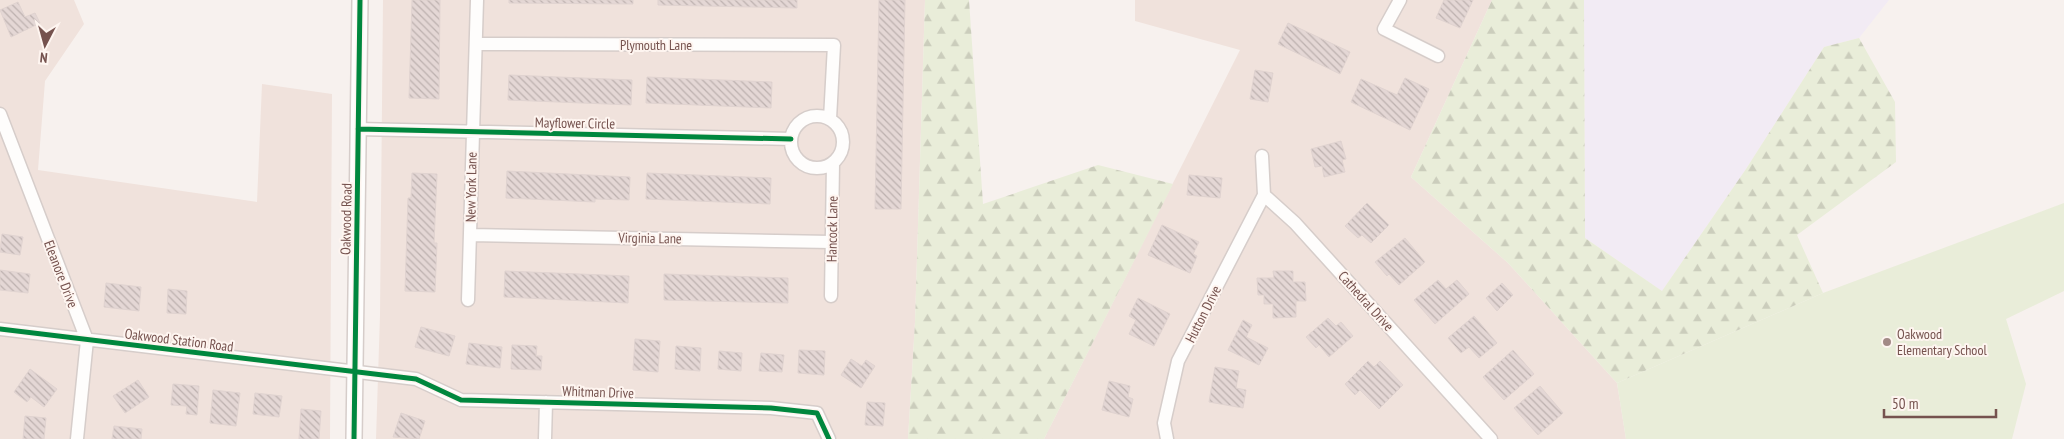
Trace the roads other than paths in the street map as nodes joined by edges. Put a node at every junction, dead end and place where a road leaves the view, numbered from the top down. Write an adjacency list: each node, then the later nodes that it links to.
1 (360, 0): 8 (street, Oakwood Road)
2 (477, 0): 4 (street, New York Lane)
3 (1400, 0): 5 (street)
4 (477, 44): 7 (street, Plymouth Lane); 9 (street, New York Lane)
5 (1438, 56)
6 (0, 114): 19 (street, Eleanore Drive)
7 (830, 119): 10 (street); 12 (street, Hancock Lane)
8 (358, 129): 9 (street, Mayflower Circle); 20 (street, Oakwood Road)
9 (472, 132): 10 (street, Mayflower Circle); 14 (street, New York Lane)
10 (791, 139): 12 (street)
11 (1262, 156): 13 (street)
12 (833, 163): 15 (street, Hancock Lane)
13 (1264, 195): 26 (street, Hutton Drive); 27 (street, Cathedral Drive)
14 (470, 235): 15 (street, Virginia Lane); 17 (street, New York Lane)
15 (831, 242): 16 (street, Hancock Lane)
16 (831, 296)
17 (468, 300)
18 (0, 330): 19 (street, Oakwood Station Road)
19 (86, 340): 20 (street, Oakwood Station Road); 22 (street, Eleanore Drive)
20 (355, 371): 21 (street, Whitman Drive); 23 (street, Oakwood Road)
21 (546, 402): 24 (street); 25 (street, Whitman Drive)
22 (77, 439)
23 (354, 439)
24 (545, 439)
25 (829, 439)
26 (1167, 439)
27 (1491, 439)

